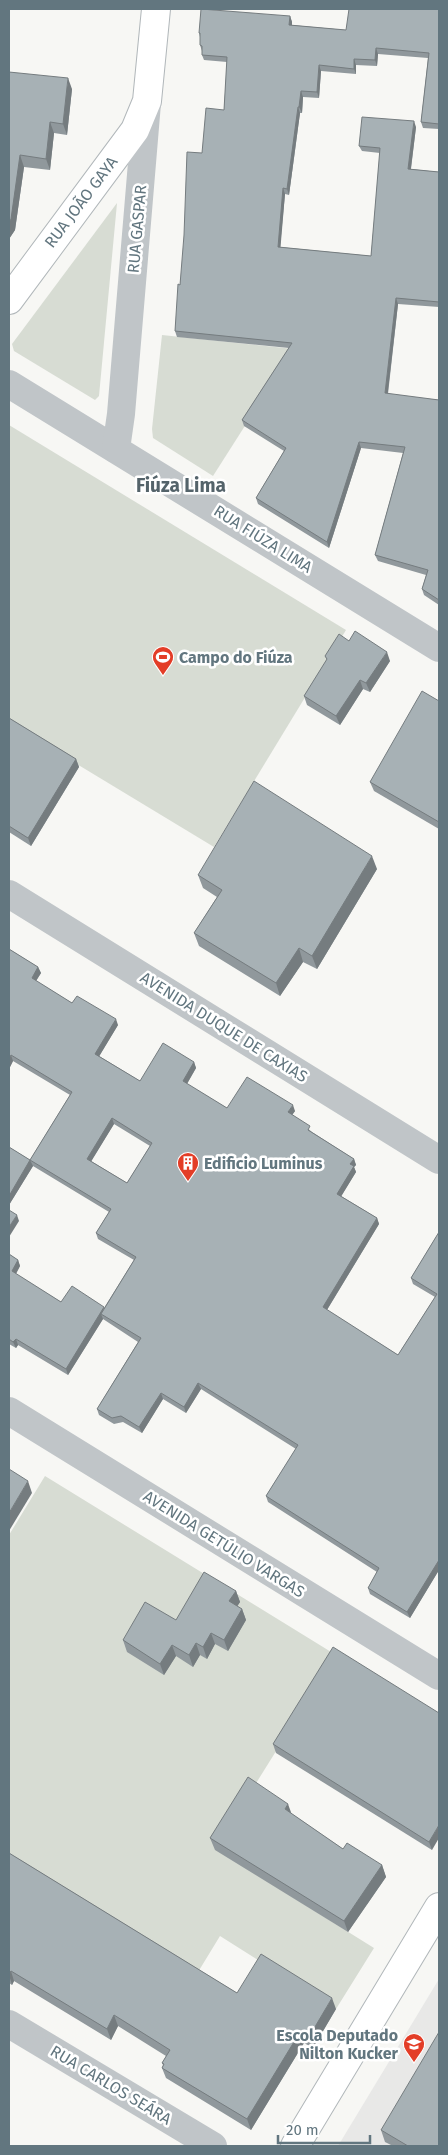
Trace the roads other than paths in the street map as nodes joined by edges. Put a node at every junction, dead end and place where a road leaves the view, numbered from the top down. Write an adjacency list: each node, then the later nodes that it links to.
1 (156, 9): 2 (main road, RUA GASPAR)
2 (147, 101): 3 (main road, RUA JOÃO GAYA); 5 (street, RUA GASPAR)
3 (9, 300)
4 (9, 384): 5 (street, RUA FIÚZA LIMA)
5 (116, 449): 6 (street, RUA FIÚZA LIMA)
6 (439, 648)
7 (9, 894): 8 (street, AVENIDA DUQUE DE CAXIAS)
8 (439, 1160)
9 (9, 1411): 10 (street, AVENIDA GETÚLIO VARGAS)
10 (439, 1676)
11 (439, 1907): 14 (main road)
12 (9, 2024): 13 (street, RUA CARLOS SEÁRA)
13 (213, 2146)
14 (295, 2146)

